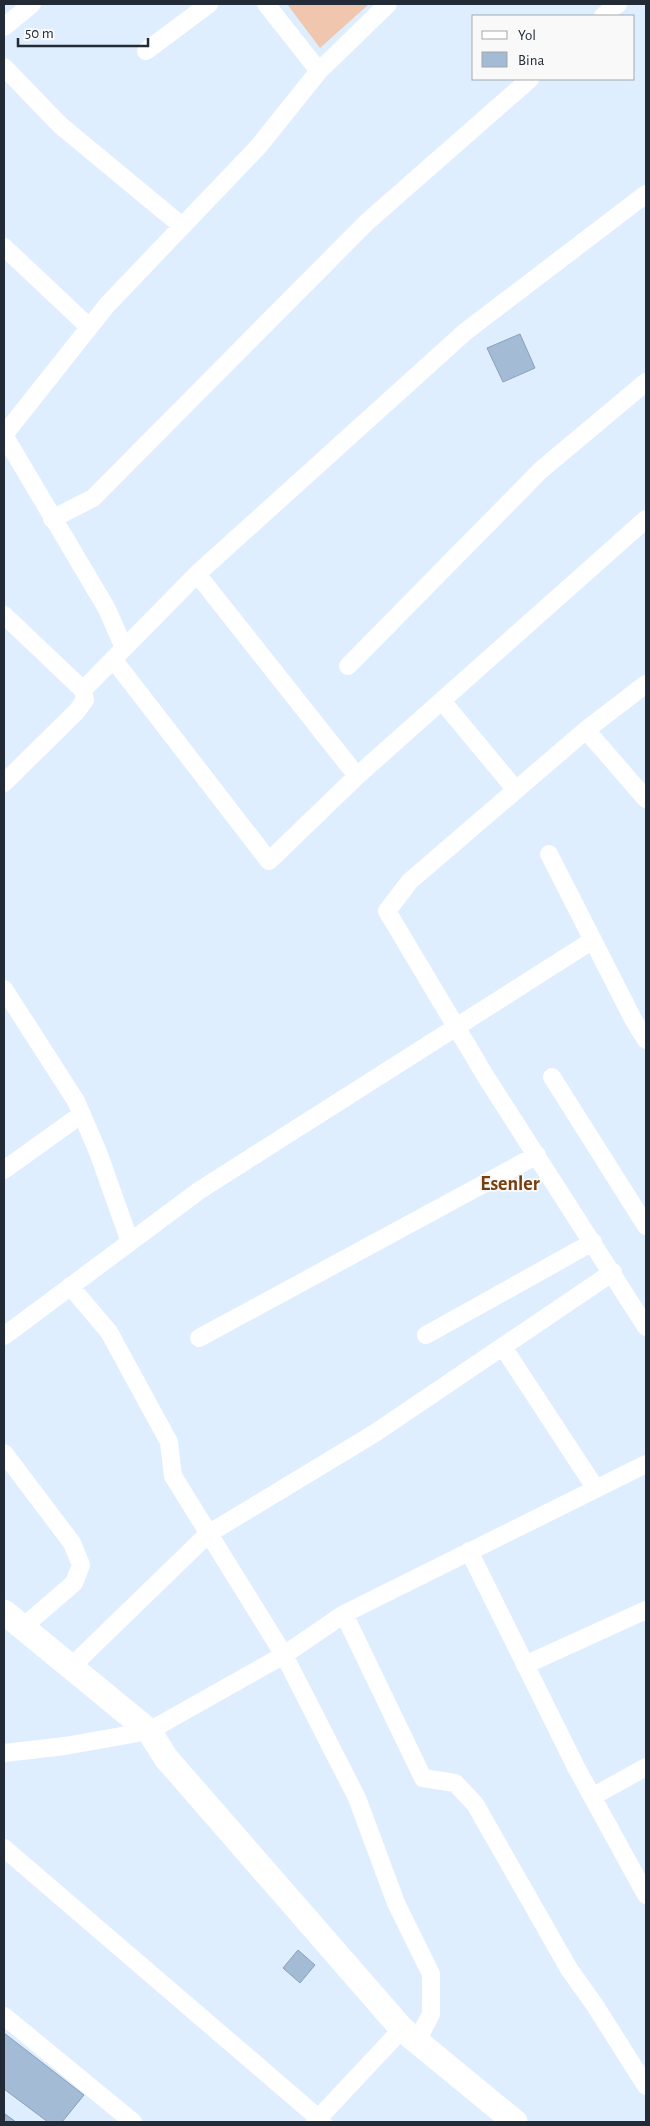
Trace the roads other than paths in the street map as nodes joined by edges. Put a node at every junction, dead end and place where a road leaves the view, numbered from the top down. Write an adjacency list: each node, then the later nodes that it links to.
1 (210, 4): 8 (street)
2 (266, 4): 10 (street)
3 (388, 4): 10 (street)
4 (618, 4): 6 (street)
5 (20, 7): 7 (street)
6 (604, 15)
7 (4, 27)
8 (146, 52)
9 (4, 67): 13 (street)
10 (319, 71): 13 (street)
11 (529, 80): 18 (street)
12 (646, 194): 20 (street)
13 (182, 226): 15 (street)
14 (4, 248): 15 (street)
15 (89, 327): 17 (street)
16 (646, 382): 23 (street)
17 (4, 435): 18 (street)
18 (52, 518): 22 (street)
19 (646, 519): 26 (street)
20 (197, 574): 22 (street); 28 (street)
21 (4, 615): 25 (street)
22 (118, 653): 25 (street); 28 (street)
23 (348, 666)
24 (646, 684): 27 (street)
25 (83, 690): 29 (street)
26 (442, 701): 28 (street); 30 (street)
27 (586, 730): 30 (street); 31 (street)
28 (357, 776)
29 (4, 783)
30 (516, 790): 36 (street)
31 (646, 799)
32 (549, 854): 33 (street)
33 (593, 940): 36 (street); 37 (street)
34 (4, 989): 35 (street)
35 (10, 1012): 39 (street)
36 (455, 1026): 40 (street); 43 (street)
37 (646, 1040)
38 (552, 1077): 42 (street)
39 (82, 1114): 41 (street); 43 (street)
40 (537, 1156): 44 (street); 50 (street)
41 (4, 1170)
42 (646, 1226)
43 (130, 1242): 46 (street)
44 (593, 1242): 45 (street); 48 (street)
45 (613, 1272): 47 (street); 51 (street)
46 (70, 1286): 49 (street); 55 (street)
47 (646, 1327)
48 (426, 1335)
49 (4, 1336)
50 (200, 1338)
51 (502, 1347): 54 (street); 55 (street)
52 (4, 1453): 60 (street)
53 (646, 1464): 54 (street)
54 (596, 1488): 56 (street)
55 (208, 1534): 61 (street); 63 (street)
56 (469, 1552): 59 (street); 62 (street)
57 (646, 1610): 62 (street)
58 (4, 1612): 60 (street)
59 (344, 1614): 61 (street); 72 (street)
60 (23, 1628): 63 (street)
61 (284, 1655): 64 (street); 71 (street)
62 (525, 1665): 67 (street)
63 (71, 1667): 64 (street)
64 (149, 1731): 65 (street); 71 (street)
65 (4, 1753)
66 (646, 1767): 67 (street)
67 (592, 1797): 69 (street)
68 (4, 1848): 73 (street)
69 (646, 1895)
70 (4, 2016): 74 (street)
71 (409, 2035): 73 (street); 75 (street)
72 (646, 2086)
73 (319, 2121)
74 (133, 2122)
75 (515, 2122)

